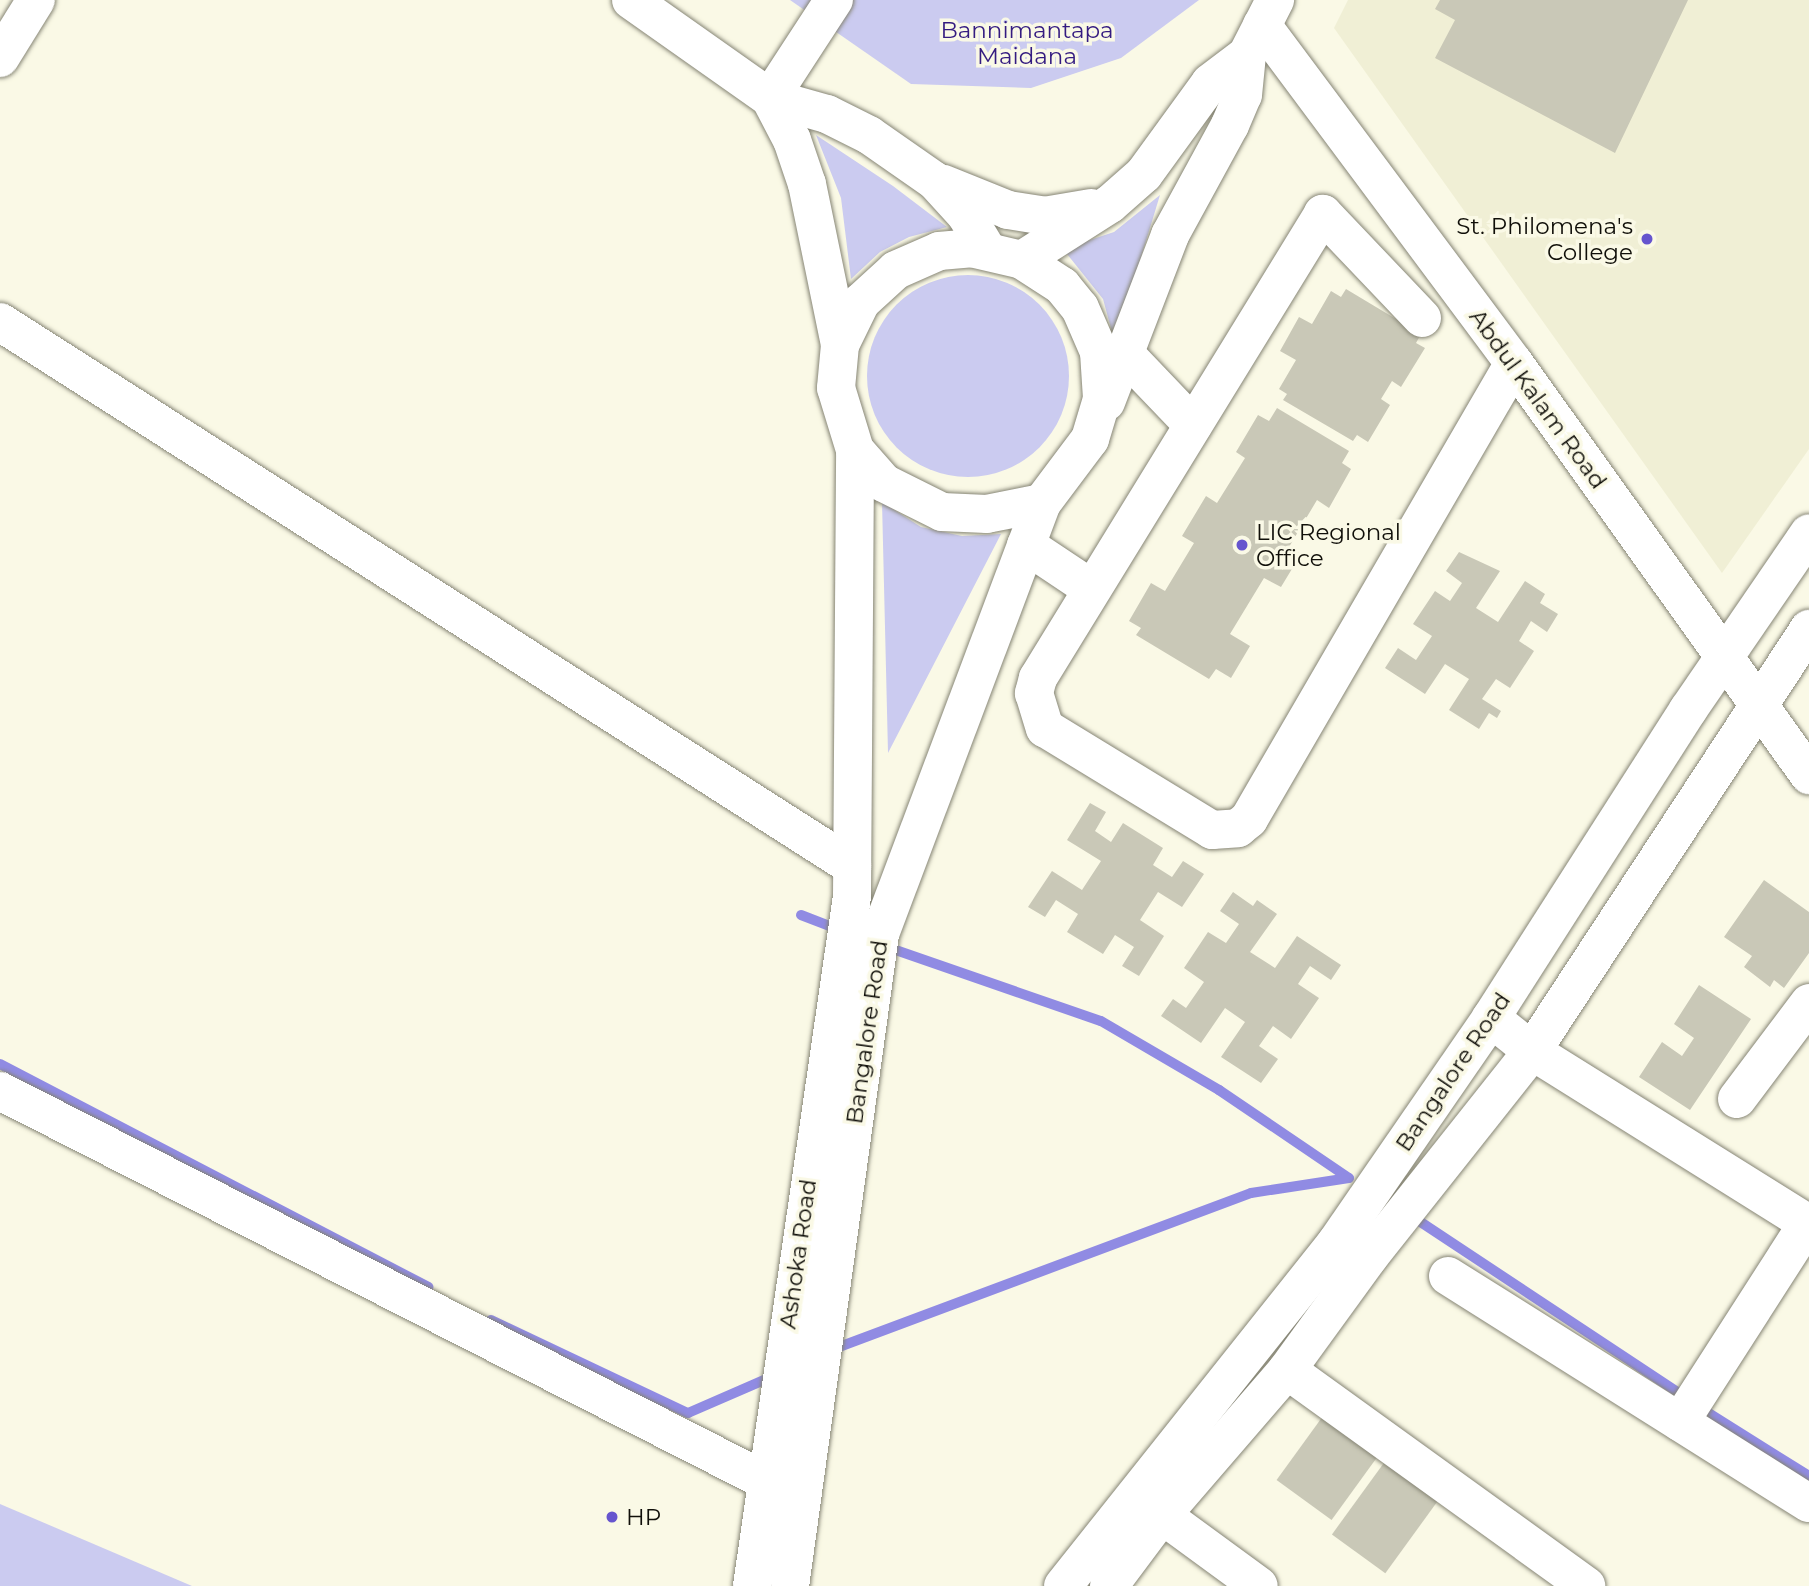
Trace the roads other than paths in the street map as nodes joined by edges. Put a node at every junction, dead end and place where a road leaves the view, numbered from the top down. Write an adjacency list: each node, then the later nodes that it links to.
1 (36, 0): 5 (main road)
2 (631, 0): 6 (main road)
3 (834, 0): 6 (main road)
4 (1261, 27): 8 (main road); 13 (main road); 14 (main road, Abdul Kalam Road)
5 (0, 58)
6 (770, 98): 7 (main road); 12 (main road)
7 (935, 181): 8 (main road); 9 (main road)
8 (1110, 204): 9 (main road)
9 (1004, 255): 12 (main road); 16 (main road)
10 (1422, 318): 15 (main road)
11 (0, 321): 26 (main road)
12 (840, 345): 17 (main road)
13 (1126, 355): 15 (main road); 16 (main road)
14 (1514, 363): 21 (main road); 23 (main road, Abdul Kalam Road)
15 (1193, 425): 21 (main road)
16 (1090, 439): 18 (main road, Bangalore Road)
17 (855, 450): 18 (main road); 26 (main road)
18 (1042, 503): 20 (main road, Bangalore Road)
19 (1809, 533): 23 (main road, Bangalore Road)
20 (1026, 545): 21 (main road); 27 (main road, Bangalore Road)
21 (1092, 589)
22 (1809, 629): 24 (main road, Bangalore Road)
23 (1723, 659): 24 (main road, Abdul Kalam Road); 29 (main road, Bangalore Road)
24 (1759, 707): 25 (main road, Abdul Kalam Road); 30 (main road, Bangalore Road)
25 (1809, 775)
26 (852, 866): 27 (main road)
27 (862, 941): 38 (main road, Ashoka Road); 43 (main road, Bangalore Road)
28 (1805, 1015): 32 (main road)
29 (1491, 1018): 30 (main road); 34 (main road, Bangalore Road)
30 (1532, 1051): 33 (main road); 34 (main road, Bangalore Road)
31 (0, 1091): 38 (main road)
32 (1737, 1099)
33 (1808, 1223): 37 (main road)
34 (1353, 1250): 36 (main road, Bangalore Road); 40 (main road, Bangalore Road)
35 (1448, 1276): 37 (main road)
36 (1287, 1370): 40 (main road, Bangalore Road); 46 (main road)
37 (1680, 1422): 39 (main road)
38 (766, 1481): 42 (main road, Ashoka Road)
39 (1809, 1503)
40 (1148, 1505): 41 (main road, Bangalore Road); 44 (main road, Bangalore Road); 45 (main road)
41 (1069, 1584)
42 (752, 1586)
43 (790, 1586)
44 (1109, 1586)
45 (1259, 1586)
46 (1586, 1586)

